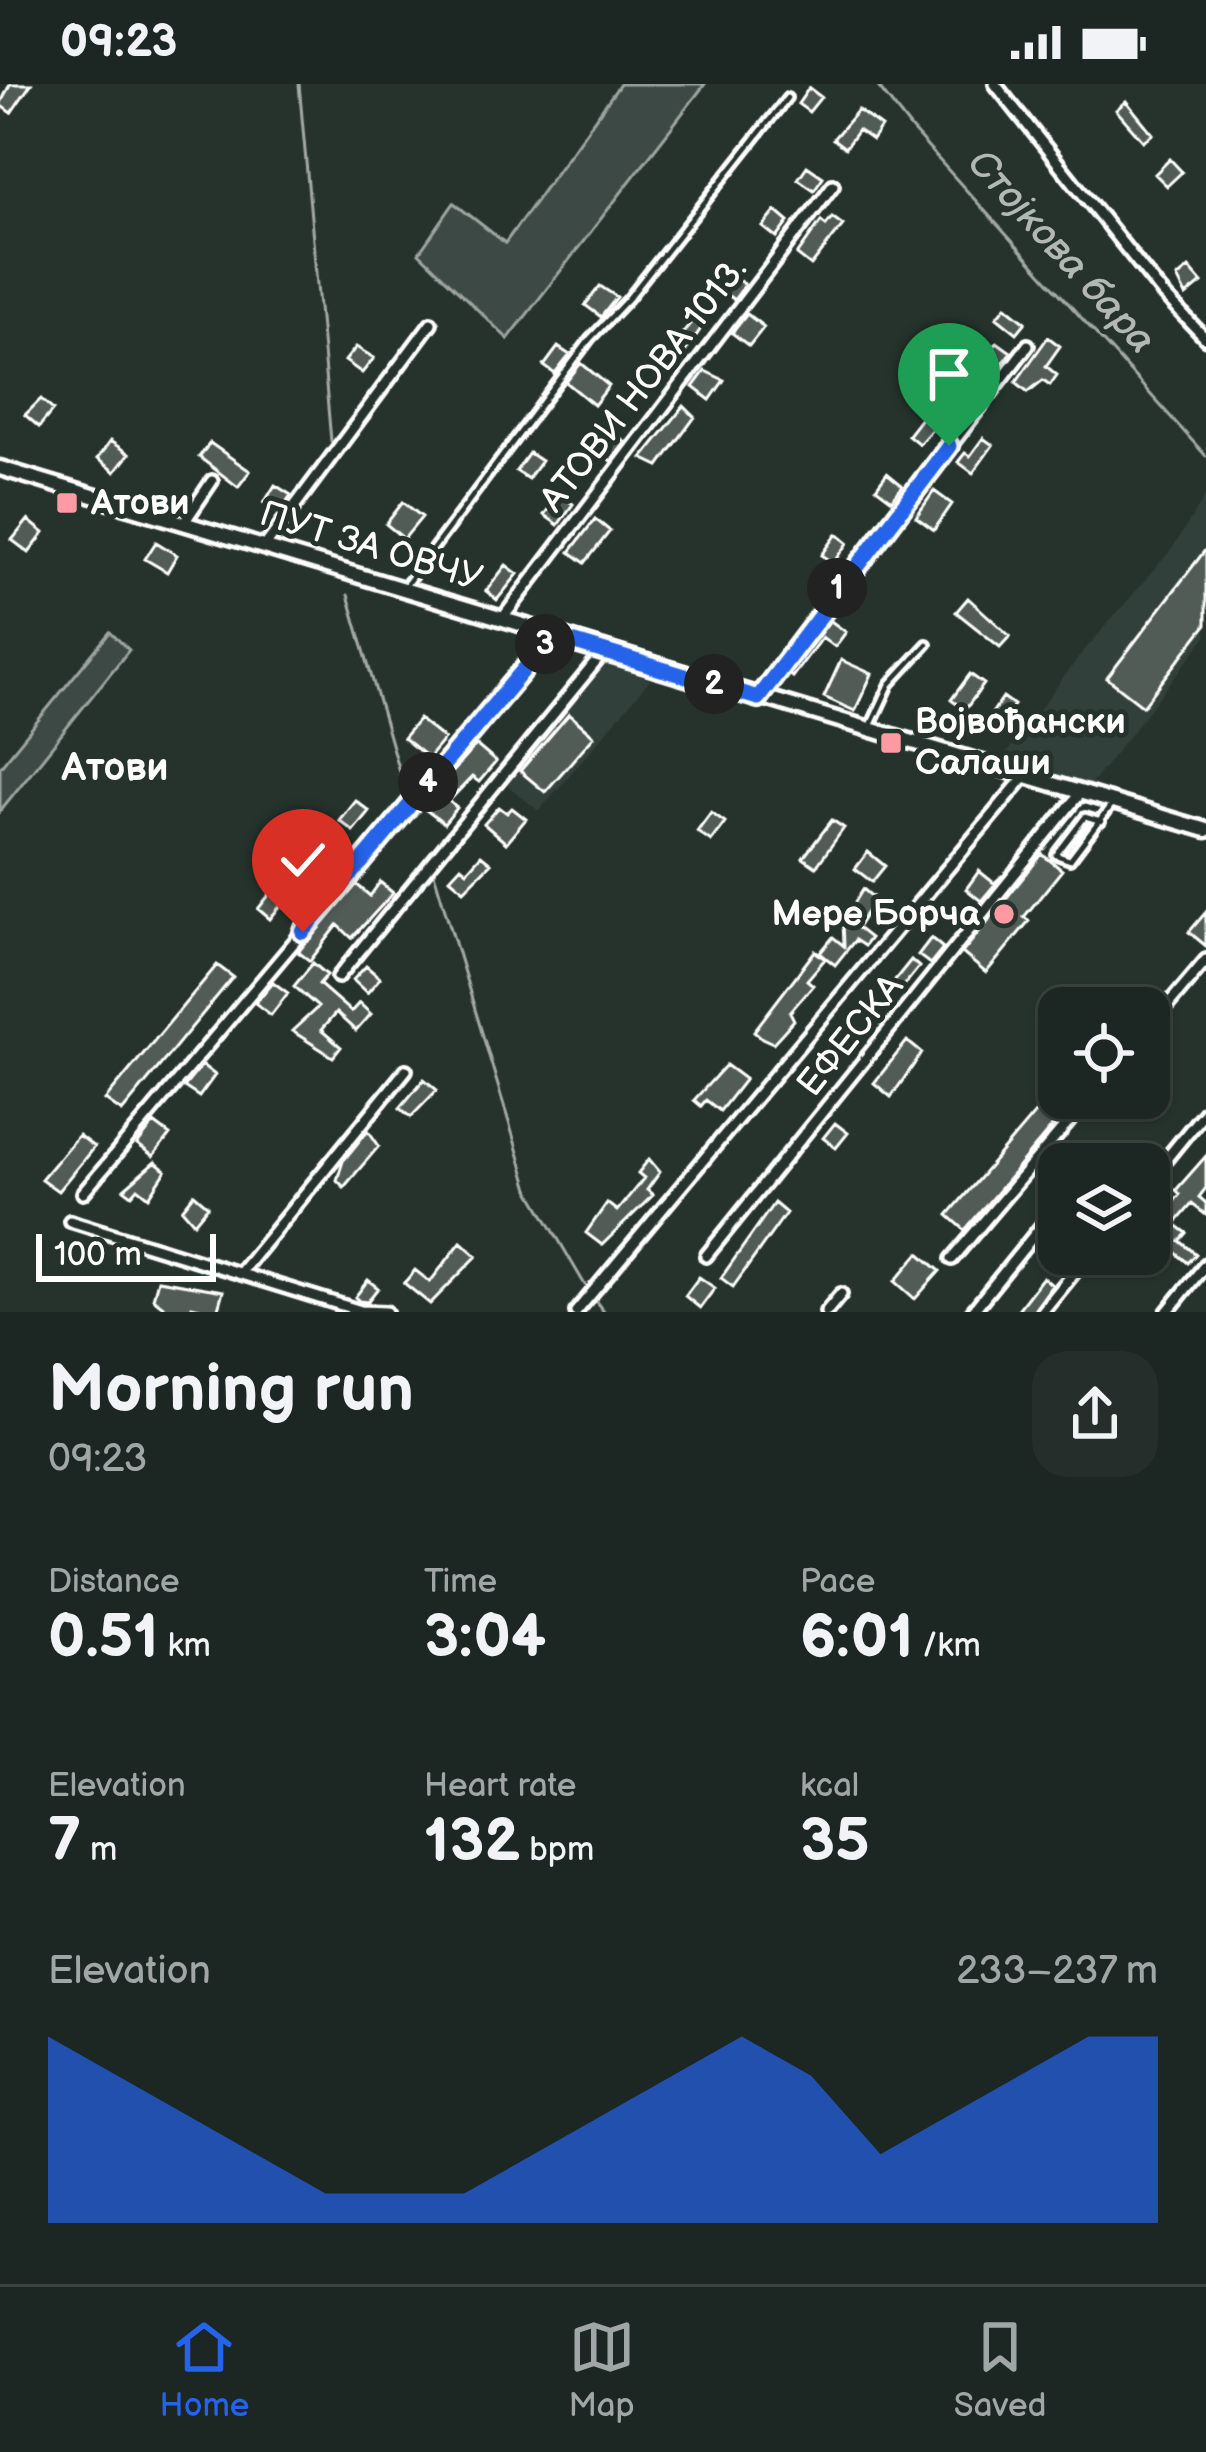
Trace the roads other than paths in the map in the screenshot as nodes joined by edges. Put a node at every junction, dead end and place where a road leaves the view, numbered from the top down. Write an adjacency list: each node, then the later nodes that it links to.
1 (995, 84): 5 (street)
2 (787, 98): 11 (lane)
3 (833, 185): 12 (street, АТОВИ НОВА 1013.)
4 (431, 323): 10 (street)
5 (1206, 339)
6 (1028, 345): 16 (street)
7 (0, 468): 9 (street, ПУТ ЗА ОВЧУ)
8 (212, 481): 9 (street)
9 (184, 521): 10 (street, ПУТ ЗА ОВЧУ)
10 (265, 546): 11 (street, ПУТ ЗА ОВЧУ)
11 (403, 590): 12 (street, ПУТ ЗА ОВЧУ)
12 (502, 619): 13 (street, ПУТ ЗА ОВЧУ)
13 (552, 636): 15 (street, ПУТ ЗА ОВЧУ); 30 (street)
14 (927, 644): 17 (lane)
15 (604, 652): 16 (street, ПУТ ЗА ОВЧУ); 24 (street)
16 (758, 698): 17 (street, ПУТ ЗА ОВЧУ)
17 (869, 730): 18 (street, ПУТ ЗА ОВЧУ)
18 (1024, 776): 19 (street, ПУТ ЗА ОВЧУ); 40 (street)
19 (1080, 793): 20 (street, ПУТ ЗА ОВЧУ); 33 (street, ЕФЕСКА)
20 (1113, 803): 21 (lane); 22 (street, ПУТ ЗА ОВЧУ)
21 (1101, 822): 21 (lane)
22 (1206, 830)
23 (1206, 960): 25 (street)
24 (338, 977)
25 (1170, 1002)
26 (406, 1070): 36 (street)
27 (1206, 1111): 29 (street)
28 (1071, 1119): 34 (street)
29 (1170, 1155)
30 (83, 1193)
31 (70, 1221): 36 (street)
32 (1038, 1230): 42 (street)
33 (706, 1256)
34 (952, 1258)
35 (1206, 1264): 44 (street)
36 (240, 1273): 39 (street)
37 (1072, 1275): 43 (street)
38 (841, 1294): 41 (street)
39 (386, 1312)
40 (576, 1312)
41 (826, 1312)
42 (972, 1312)
43 (1042, 1312)
44 (1167, 1312)

